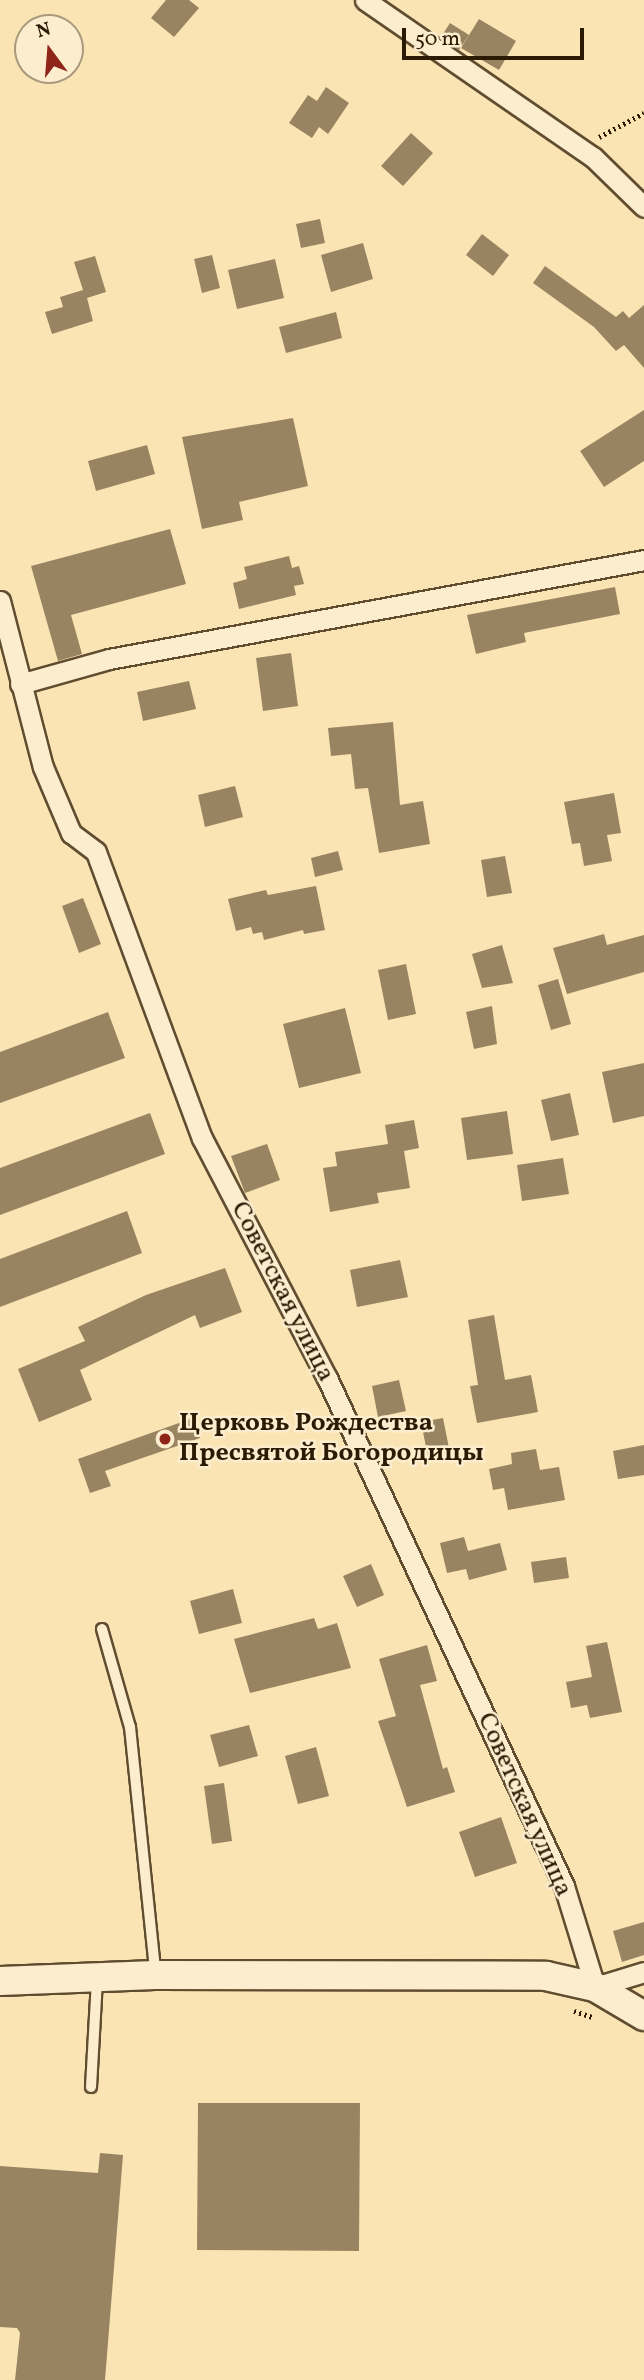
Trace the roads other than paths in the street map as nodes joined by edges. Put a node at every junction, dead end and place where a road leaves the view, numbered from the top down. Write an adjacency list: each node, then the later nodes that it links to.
1 (365, 0): 2 (street)
2 (644, 208)
3 (644, 560): 5 (street)
4 (0, 601): 5 (street)
5 (19, 684): 11 (street, Советская улица)
6 (102, 1629): 8 (lane)
7 (644, 1972): 11 (street)
8 (155, 1975): 9 (street); 11 (street)
9 (97, 1977): 10 (street); 13 (lane)
10 (0, 1980)
11 (594, 1987): 12 (street)
12 (644, 2016)
13 (91, 2087)

